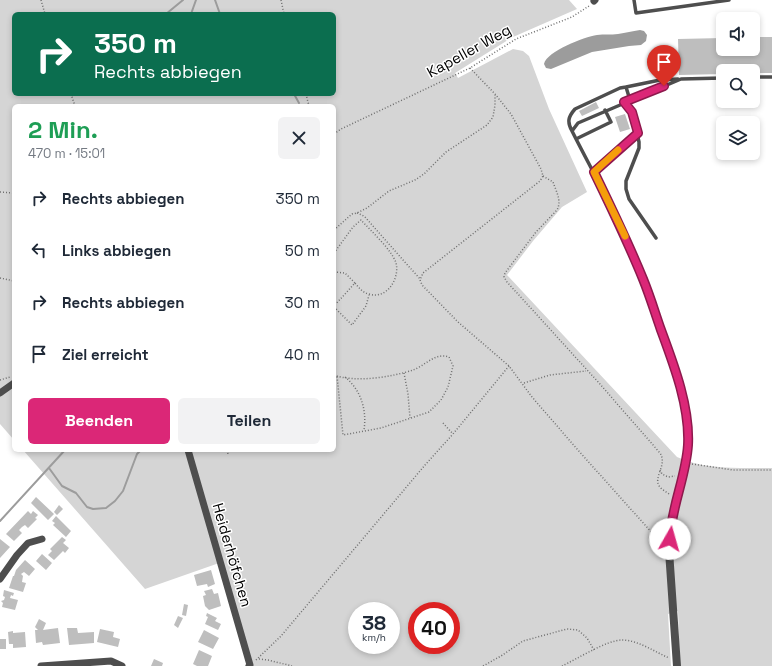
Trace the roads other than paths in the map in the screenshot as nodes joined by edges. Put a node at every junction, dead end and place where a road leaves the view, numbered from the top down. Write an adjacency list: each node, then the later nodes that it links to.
1 (634, 0): 2 (lane)
2 (729, 0)
3 (760, 77): 4 (lane)
4 (772, 77)
5 (716, 78): 6 (lane)
6 (681, 79): 7 (lane); 8 (lane)
7 (626, 87): 8 (lane); 11 (lane)
8 (630, 100): 9 (lane)
9 (624, 102): 10 (lane); 12 (lane)
10 (605, 110): 11 (lane); 13 (lane)
11 (572, 131): 13 (lane)
12 (638, 133): 14 (lane); 15 (lane)
13 (576, 139): 14 (lane)
14 (594, 172): 19 (lane)
15 (656, 238)
16 (12, 385): 17 (street)
17 (0, 393)
18 (189, 452): 23 (street, Heiderhöfchen)
19 (686, 463): 22 (street)
20 (42, 539): 21 (street)
21 (0, 579)
22 (677, 664)
23 (249, 665)
24 (41, 666): 25 (street)
25 (122, 666)

